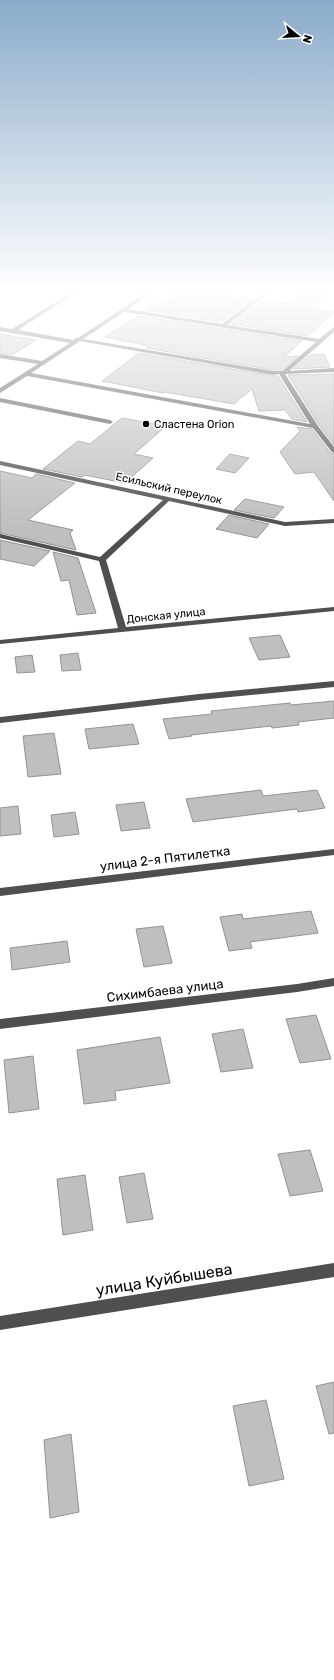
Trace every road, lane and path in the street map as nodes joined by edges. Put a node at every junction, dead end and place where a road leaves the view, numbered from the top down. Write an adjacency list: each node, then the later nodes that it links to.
1 (31, 370): 5 (street)
2 (260, 370): 6 (street)
3 (286, 370): 6 (street)
4 (329, 370): 6 (street)
5 (26, 374): 7 (street); 10 (street)
6 (282, 374): 10 (street)
7 (2, 388)
8 (0, 400): 9 (street)
9 (110, 422)
10 (315, 427): 11 (street)
11 (334, 451)
12 (0, 463): 13 (street, Есильский переулок)
13 (169, 498): 14 (street, Есильский переулок); 16 (street)
14 (334, 521)
15 (0, 536): 16 (street)
16 (102, 560): 18 (street)
17 (334, 609): 18 (street, Донская улица)
18 (123, 630): 19 (street, Донская улица)
19 (0, 642)
20 (334, 684): 21 (street)
21 (0, 720)
22 (334, 852): 23 (street, улица 2-я Пятилетка)
23 (0, 892)
24 (334, 982): 25 (street, Сихимбаева улица)
25 (0, 1024)
26 (334, 1270): 27 (street, улица Куйбышева)
27 (0, 1323)

